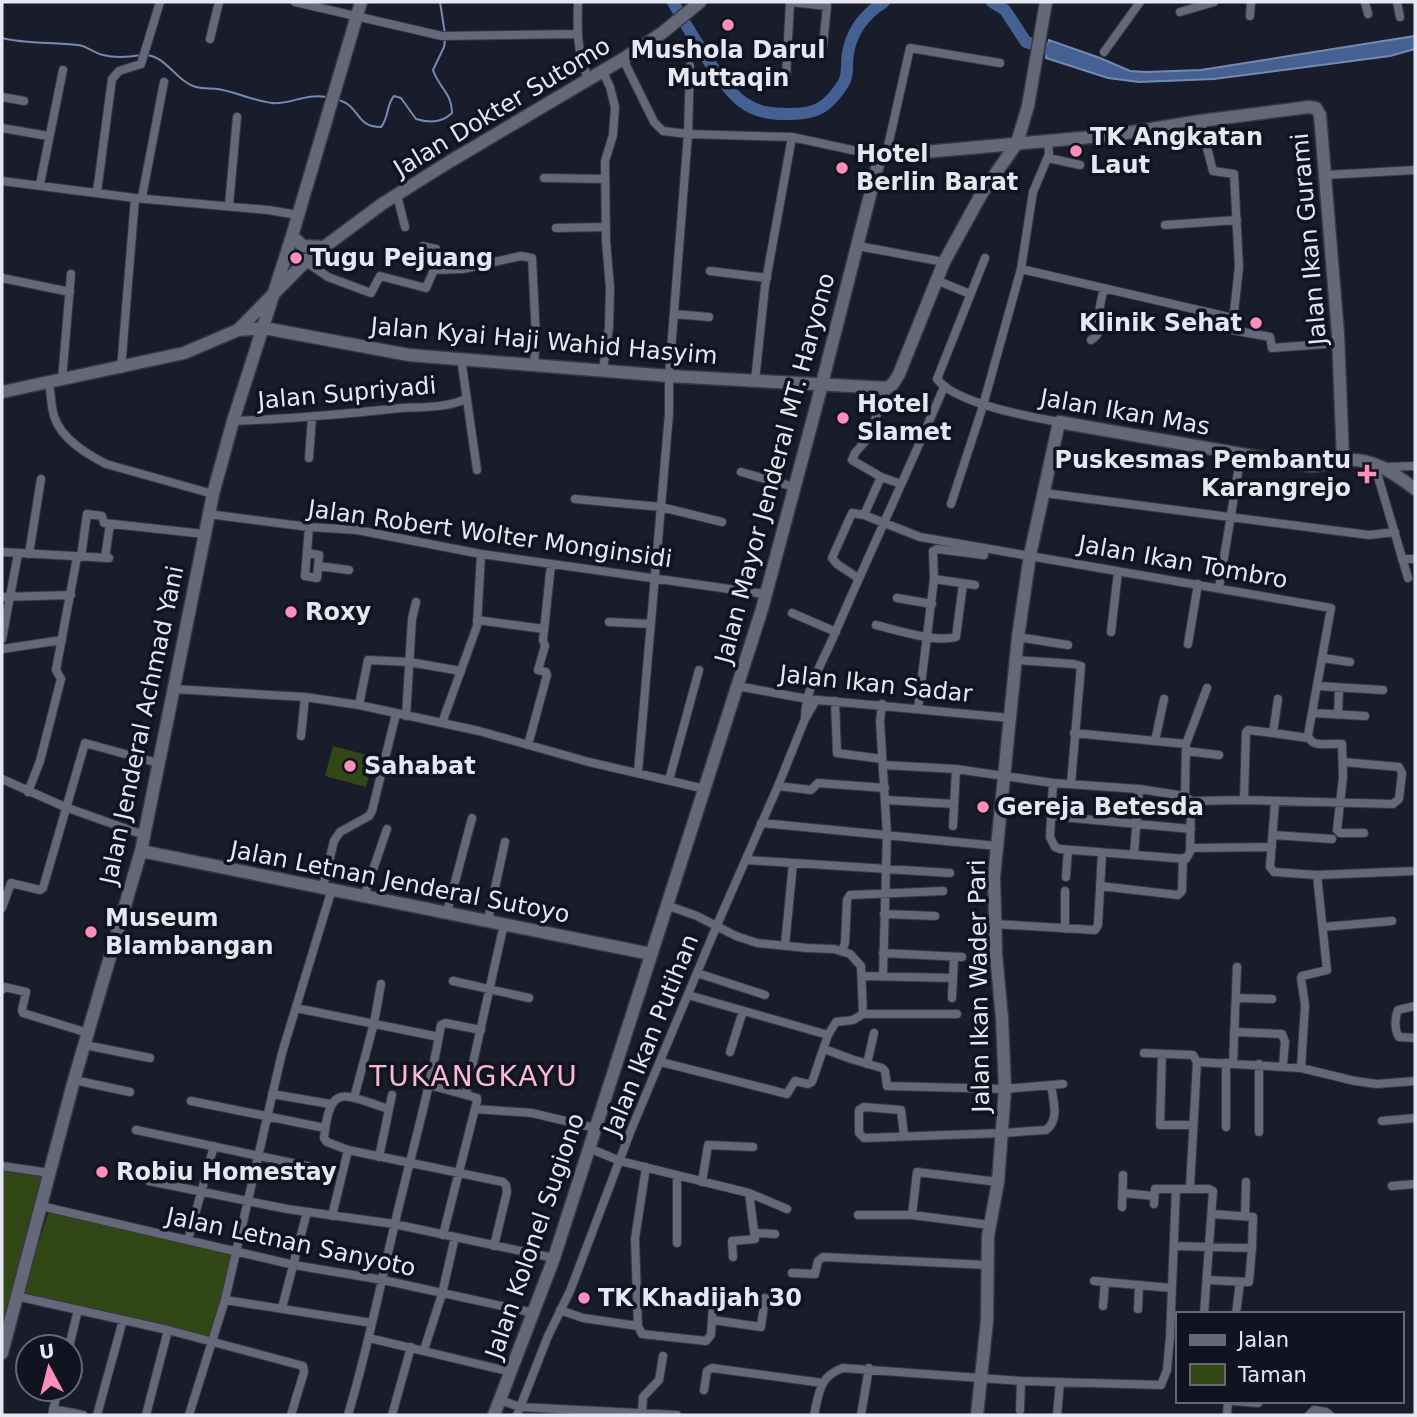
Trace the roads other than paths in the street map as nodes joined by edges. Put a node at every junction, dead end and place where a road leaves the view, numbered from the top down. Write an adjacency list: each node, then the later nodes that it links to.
1 (160, 2): 50 (street)
2 (219, 2): 20 (street)
3 (295, 2): 16 (street)
4 (361, 2): 16 (main road, Jalan Jenderal Achmad Yani)
5 (578, 2): 19 (street)
6 (791, 2): 21 (street); 29 (street)
7 (1046, 2): 40 (main road)
8 (1140, 2): 22 (street)
9 (1214, 2): 14 (street)
10 (1251, 2): 17 (street)
11 (1365, 2): 15 (street)
12 (1397, 2): 18 (street)
13 (699, 3): 23 (main road, Jalan Dokter Sutomo)
14 (1180, 12)
15 (1367, 14)
16 (357, 15): 19 (street); 54 (main road, Jalan Jenderal Achmad Yani)
17 (1251, 16)
18 (1400, 17)
19 (577, 34): 28 (street)
20 (210, 39)
21 (823, 46)
22 (1104, 51)
23 (623, 59): 27 (main road, Jalan Dokter Sutomo); 36 (street)
24 (1000, 63): 41 (street)
25 (690, 66): 36 (street)
26 (63, 69): 37 (street)
27 (602, 70): 28 (main road, Jalan Dokter Sutomo); 47 (street)
28 (588, 78): 51 (main road, Jalan Dokter Sutomo)
29 (786, 78)
30 (164, 82): 52 (street)
31 (2, 97): 32 (street)
32 (24, 101)
33 (237, 117): 53 (street)
34 (1200, 121): 39 (main road, Jalan Ikan Gurami); 45 (main road, Jalan Ikan Gurami); 55 (street)
35 (2, 128): 37 (street)
36 (688, 134): 38 (street); 78 (street)
37 (48, 136): 49 (street)
38 (792, 137): 41 (street); 72 (street)
39 (1048, 142): 40 (main road, Jalan Ikan Gurami); 42 (street)
40 (1017, 144): 41 (main road, Jalan Ikan Gurami); 66 (main road)
41 (883, 155): 62 (main road, Jalan Mayor Jenderal MT. Haryono)
42 (1048, 158): 43 (street); 67 (street)
43 (1080, 165)
44 (1415, 170): 45 (street)
45 (1326, 175): 84 (main road, Jalan Ikan Gurami)
46 (544, 178): 47 (street)
47 (605, 179): 58 (street)
48 (2, 181): 49 (street)
49 (40, 184): 50 (street)
50 (97, 192): 52 (street)
51 (397, 195): 57 (street); 63 (main road, Jalan Dokter Sutomo)
52 (138, 197): 53 (street); 87 (street)
53 (229, 205): 54 (street)
54 (298, 215): 60 (main road, Jalan Jenderal Achmad Yani)
55 (1237, 220): 56 (street); 80 (street)
56 (1165, 225)
57 (405, 226)
58 (605, 227): 59 (street); 88 (street)
59 (556, 228)
60 (292, 236): 63 (main road); 77 (main road, Jalan Jenderal Achmad Yani)
61 (423, 246): 68 (street)
62 (858, 246): 66 (street); 93 (main road, Jalan Mayor Jenderal MT. Haryono)
63 (324, 247): 65 (main road, Jalan Dokter Sutomo)
64 (985, 258): 76 (street)
65 (306, 262): 68 (street); 77 (main road, Jalan Dokter Sutomo)
66 (944, 262): 73 (main road)
67 (1021, 269): 74 (street); 98 (street)
68 (434, 270): 86 (street)
69 (710, 271): 72 (street)
70 (71, 274): 75 (street)
71 (2, 278): 75 (street)
72 (766, 278): 91 (street)
73 (936, 280): 76 (street); 95 (main road)
74 (1104, 288): 80 (street); 83 (street)
75 (70, 292): 90 (street)
76 (970, 293): 94 (street)
77 (273, 297): 81 (main road, Jalan Jenderal Achmad Yani); 82 (main road, Jalan Dokter Sutomo)
78 (674, 314): 79 (street); 89 (street)
79 (709, 317)
80 (1233, 318): 84 (street)
81 (264, 328): 82 (main road, Jalan Kyai Haji Wahid Hasyim); 85 (main road, Jalan Kyai Haji Wahid Hasyim); 100 (main road, Jalan Jenderal Achmad Yani)
82 (238, 330): 87 (main road)
83 (1091, 340)
84 (1339, 343): 102 (main road, Jalan Ikan Gurami)
85 (461, 358): 86 (main road, Jalan Kyai Haji Wahid Hasyim); 97 (street, Jalan Supriyadi)
86 (534, 364): 88 (main road, Jalan Kyai Haji Wahid Hasyim)
87 (121, 369): 90 (main road)
88 (603, 370): 89 (main road, Jalan Kyai Haji Wahid Hasyim)
89 (669, 376): 91 (main road, Jalan Kyai Haji Wahid Hasyim); 118 (street)
90 (62, 380): 92 (main road)
91 (755, 381): 93 (main road, Jalan Kyai Haji Wahid Hasyim)
92 (49, 383): 96 (main road); 115 (street)
93 (822, 383): 95 (main road, Jalan Kyai Haji Wahid Hasyim); 112 (main road, Jalan Mayor Jenderal MT. Haryono)
94 (944, 387): 98 (street, Jalan Ikan Mas); 111 (street, Jalan Ikan Putihan)
95 (887, 388): 109 (street)
96 (2, 392)
97 (465, 399): 99 (street, Jalan Supriyadi); 107 (street)
98 (984, 404): 101 (street, Jalan Ikan Mas); 117 (street)
99 (312, 418): 100 (street, Jalan Supriyadi); 104 (street)
100 (233, 421): 115 (main road, Jalan Jenderal Achmad Yani)
101 (1059, 422): 103 (main road, Jalan Ikan Mas); 114 (main road, Jalan Ikan Wader Pari)
102 (1343, 450): 103 (main road, Jalan Ikan Mas); 105 (main road, Jalan Ikan Mas)
103 (1241, 454): 121 (street)
104 (309, 458)
105 (1378, 465): 106 (street); 113 (main road); 126 (street)
106 (1415, 466)
107 (477, 470)
108 (741, 472): 112 (street)
109 (881, 477): 111 (street); 120 (street)
110 (41, 479): 131 (street)
111 (901, 484): 124 (street, Jalan Ikan Putihan)
112 (794, 488): 150 (main road, Jalan Mayor Jenderal MT. Haryono)
113 (1415, 489)
114 (1044, 493): 121 (street); 134 (main road, Jalan Ikan Wader Pari)
115 (213, 494): 119 (main road, Jalan Jenderal Achmad Yani)
116 (575, 499): 118 (street)
117 (951, 504)
118 (661, 507): 122 (street); 144 (street)
119 (208, 514): 125 (street, Jalan Robert Wolter Monginsidi); 127 (main road, Jalan Jenderal Achmad Yani)
120 (864, 515): 124 (street, Jalan Ikan Tombro); 142 (street)
121 (1230, 518): 126 (street); 149 (street)
122 (722, 522)
123 (110, 524): 127 (street); 135 (street); 135 (street)
124 (885, 524): 134 (street, Jalan Ikan Tombro); 142 (street, Jalan Ikan Putihan)
125 (309, 527): 129 (street); 132 (street, Jalan Robert Wolter Monginsidi)
126 (1395, 532): 136 (street)
127 (204, 534): 181 (main road, Jalan Jenderal Achmad Yani)
128 (2, 552): 130 (street)
129 (307, 553): 139 (street); 139 (street)
130 (18, 554): 131 (street); 152 (street)
131 (29, 554): 135 (street)
132 (481, 554): 138 (street, Jalan Robert Wolter Monginsidi); 157 (street)
133 (984, 555): 145 (street)
134 (1031, 555): 141 (street, Jalan Ikan Tombro); 165 (main road, Jalan Ikan Wader Pari)
135 (79, 557): 151 (street)
136 (1402, 559): 137 (street); 143 (street)
137 (1415, 559)
138 (551, 564): 144 (street, Jalan Robert Wolter Monginsidi); 161 (street)
139 (318, 566): 140 (street)
140 (349, 570)
141 (1118, 572): 147 (street, Jalan Ikan Tombro); 163 (street)
142 (858, 578): 162 (street, Jalan Ikan Putihan)
143 (1408, 578)
144 (655, 579): 150 (street, Jalan Robert Wolter Monginsidi); 159 (street)
145 (934, 579): 146 (street); 155 (street)
146 (963, 584): 148 (street); 164 (street)
147 (1198, 584): 149 (street, Jalan Ikan Tombro); 168 (street)
148 (975, 585)
149 (1219, 588): 171 (street, Jalan Ikan Tombro)
150 (765, 594): 178 (main road, Jalan Mayor Jenderal MT. Haryono)
151 (71, 595): 152 (street); 167 (street)
152 (6, 597): 166 (street)
153 (897, 598): 155 (street)
154 (415, 602): 173 (street)
155 (932, 604): 164 (street)
156 (792, 613): 162 (street)
157 (477, 620): 161 (street); 176 (street)
158 (609, 622): 159 (street)
159 (651, 624): 210 (street)
160 (876, 625): 164 (street)
161 (544, 629): 203 (street)
162 (836, 632): 184 (street, Jalan Ikan Putihan)
163 (1111, 632)
164 (927, 636): 190 (street)
165 (1018, 637): 169 (street); 172 (main road, Jalan Ikan Wader Pari)
166 (2, 639)
167 (62, 640): 170 (street); 220 (street)
168 (1188, 644)
169 (1068, 645)
170 (2, 649)
171 (1323, 658): 174 (street); 177 (street)
172 (1016, 660): 196 (main road, Jalan Ikan Wader Pari); 198 (street)
173 (410, 662): 176 (street); 189 (street); 194 (street)
174 (1350, 662)
175 (699, 670): 213 (street)
176 (461, 671): 197 (street)
177 (1318, 685): 180 (street); 191 (street)
178 (737, 686): 184 (street, Jalan Ikan Sadar); 218 (main road, Jalan Mayor Jenderal MT. Haryono)
179 (1207, 688): 204 (street)
180 (1339, 688): 182 (street); 193 (street)
181 (174, 689): 183 (street); 208 (main road, Jalan Jenderal Achmad Yani)
182 (1383, 690)
183 (305, 697): 189 (street); 200 (street)
184 (812, 699): 187 (street, Jalan Ikan Sadar); 216 (street, Jalan Ikan Putihan)
185 (1164, 699): 202 (street)
186 (1278, 699): 199 (street)
187 (835, 701): 188 (street, Jalan Ikan Sadar); 206 (street)
188 (882, 704): 190 (street, Jalan Ikan Sadar); 206 (street)
189 (359, 705): 192 (street)
190 (918, 709): 196 (street, Jalan Ikan Sadar)
191 (1313, 713): 193 (street); 201 (street)
192 (396, 714): 194 (street); 258 (street)
193 (1338, 715): 195 (street)
194 (406, 716): 197 (street)
195 (1365, 716)
196 (1010, 718): 211 (main road, Jalan Ikan Wader Pari)
197 (442, 723): 203 (street)
198 (1074, 733): 202 (street); 215 (street)
199 (1273, 733): 201 (street); 223 (street)
200 (301, 736)
201 (1308, 738): 207 (street)
202 (1155, 741): 204 (street)
203 (528, 745): 210 (street)
204 (1186, 747): 205 (street); 221 (street)
205 (1219, 755)
206 (883, 762): 209 (street); 217 (street)
207 (1343, 762): 225 (street); 225 (street)
208 (158, 763): 227 (street); 236 (main road, Jalan Jenderal Achmad Yani)
209 (956, 769): 211 (street); 226 (street)
210 (638, 772): 213 (street)
211 (1004, 776): 214 (street); 241 (main road, Jalan Ikan Wader Pari)
212 (2, 779): 220 (street)
213 (669, 780): 218 (street)
214 (1053, 783): 215 (street); 228 (street)
215 (1071, 784): 219 (street)
216 (778, 786): 217 (street); 230 (street, Jalan Ikan Putihan)
217 (885, 788): 222 (street)
218 (705, 789): 263 (main road, Jalan Kolonel Sugiono)
219 (1139, 789): 221 (street); 231 (street)
220 (28, 792): 227 (street)
221 (1188, 799): 223 (street); 234 (street)
222 (886, 800): 226 (street); 237 (street)
223 (1244, 800): 224 (street)
224 (1275, 802): 225 (street); 238 (street)
225 (1340, 803): 235 (street)
226 (954, 804): 232 (street)
227 (65, 807): 236 (street); 257 (street)
228 (1051, 816): 231 (street); 244 (street)
229 (472, 818): 265 (street)
230 (761, 823): 237 (street); 249 (street, Jalan Ikan Putihan)
231 (1136, 824): 234 (street); 247 (street)
232 (953, 826)
233 (387, 829): 262 (street)
234 (1191, 829): 243 (street)
235 (1364, 833)
236 (144, 835): 245 (main road, Jalan Jenderal Achmad Yani)
237 (887, 835): 241 (street); 251 (street)
238 (1273, 835): 239 (street); 242 (street)
239 (1332, 839)
240 (505, 842): 268 (street)
241 (996, 846): 271 (main road, Jalan Ikan Wader Pari)
242 (1272, 847): 243 (street); 254 (street)
243 (1190, 848): 248 (street)
244 (1068, 850): 246 (street); 255 (street)
245 (141, 851): 258 (main road, Jalan Letnan Jenderal Sutoyo); 306 (main road, Jalan Jenderal Achmad Yani)
246 (1102, 853): 247 (street); 256 (street)
247 (1134, 855): 248 (street)
248 (1183, 858): 256 (street)
249 (746, 860): 250 (street); 272 (street, Jalan Ikan Putihan)
250 (793, 863): 251 (street); 275 (street)
251 (886, 869): 253 (street); 261 (street)
252 (1415, 872): 254 (street)
253 (950, 873)
254 (1317, 875): 273 (street)
255 (1066, 877)
256 (1100, 886): 274 (street)
257 (5, 887): 264 (street)
258 (328, 888): 262 (main road, Jalan Letnan Jenderal Sutoyo); 295 (street)
259 (943, 891): 261 (street)
260 (1065, 891): 274 (street)
261 (885, 892): 266 (street); 276 (street)
262 (364, 896): 265 (main road, Jalan Letnan Jenderal Sutoyo)
263 (666, 905): 272 (street); 278 (main road, Jalan Kolonel Sugiono)
264 (2, 908)
265 (447, 912): 268 (main road, Jalan Letnan Jenderal Sutoyo)
266 (884, 914): 267 (street); 277 (street)
267 (935, 916)
268 (488, 920): 270 (main road, Jalan Letnan Jenderal Sutoyo)
269 (1392, 921): 273 (street)
270 (504, 924): 278 (main road, Jalan Letnan Jenderal Sutoyo); 286 (street)
271 (995, 924): 274 (street); 324 (main road, Jalan Ikan Wader Pari)
272 (717, 925): 275 (street); 280 (street, Jalan Ikan Putihan)
273 (1323, 927): 318 (street)
274 (1065, 929)
275 (785, 945): 276 (street)
276 (842, 951): 281 (street)
277 (883, 953): 282 (street); 283 (street)
278 (651, 954): 340 (main road, Jalan Kolonel Sugiono)
279 (1237, 967): 292 (street)
280 (697, 973): 288 (street, Jalan Ikan Putihan); 289 (street)
281 (863, 976): 282 (street); 297 (street)
282 (883, 976): 283 (street)
283 (953, 978): 291 (street)
284 (453, 981): 286 (street)
285 (381, 984): 299 (street)
286 (490, 989): 290 (street); 300 (street)
287 (2, 990): 306 (street)
288 (688, 995): 296 (street); 312 (street, Jalan Ikan Putihan)
289 (765, 995)
290 (529, 998)
291 (953, 998)
292 (1236, 998): 293 (street); 302 (street)
293 (1272, 999)
294 (1415, 1006): 305 (street)
295 (296, 1008): 299 (street); 326 (street)
296 (743, 1011): 303 (street); 308 (street)
297 (863, 1014): 298 (street); 303 (street)
298 (957, 1014)
299 (374, 1023): 304 (street); 329 (street)
300 (481, 1030): 304 (street); 327 (street)
301 (874, 1032): 315 (street)
302 (1234, 1032): 314 (street); 317 (street)
303 (828, 1035): 307 (street)
304 (439, 1037): 322 (street)
305 (1415, 1038)
306 (86, 1039): 311 (street); 319 (main road, Jalan Jenderal Achmad Yani)
307 (824, 1049): 312 (street); 315 (street)
308 (730, 1052)
309 (1144, 1053): 310 (street)
310 (1162, 1054): 313 (street); 337 (street)
311 (150, 1058)
312 (661, 1062): 351 (street, Jalan Ikan Putihan)
313 (1197, 1062): 314 (street); 337 (street)
314 (1230, 1063): 316 (street); 338 (street)
315 (867, 1064): 324 (street)
316 (1259, 1064): 317 (street); 342 (street)
317 (1283, 1066): 318 (street)
318 (1301, 1068): 320 (street)
319 (74, 1080): 325 (street); 356 (main road, Jalan Jenderal Achmad Yani)
320 (1415, 1081)
321 (1063, 1084): 323 (street)
322 (429, 1085): 327 (street); 352 (street)
323 (1051, 1085): 324 (street); 343 (street)
324 (1005, 1089): 343 (main road, Jalan Ikan Wader Pari)
325 (130, 1092)
326 (272, 1094): 331 (street); 334 (street)
327 (466, 1094): 333 (street)
328 (391, 1095): 332 (street)
329 (354, 1098): 331 (street); 332 (street)
330 (191, 1101): 334 (street)
331 (330, 1104): 339 (street)
332 (389, 1109): 350 (street)
333 (475, 1109): 340 (street); 357 (street)
334 (267, 1116): 339 (street); 349 (street)
335 (1415, 1118): 336 (street)
336 (1382, 1121)
337 (1193, 1125): 366 (street)
338 (1226, 1127)
339 (326, 1128): 348 (street)
340 (595, 1128): 347 (main road, Jalan Kolonel Sugiono)
341 (136, 1130): 345 (street)
342 (1259, 1132)
343 (1002, 1133): 344 (street); 362 (main road, Jalan Ikan Wader Pari)
344 (904, 1135): 344 (street)
345 (214, 1146): 349 (street); 368 (street)
346 (753, 1147): 361 (street)
347 (589, 1148): 351 (street); 395 (main road, Jalan Kolonel Sugiono)
348 (348, 1150): 350 (street); 379 (street)
349 (258, 1156): 355 (street); 371 (street)
350 (379, 1157): 352 (street)
351 (620, 1161): 354 (street); 415 (street, Jalan Ikan Putihan)
352 (410, 1163): 357 (street); 381 (street)
353 (2, 1166): 356 (street)
354 (646, 1167): 359 (street); 423 (street)
355 (316, 1168)
356 (50, 1172): 372 (main road, Jalan Jenderal Achmad Yani)
357 (458, 1173): 385 (street); 390 (street)
358 (1124, 1175): 370 (street)
359 (677, 1176): 361 (street); 388 (street)
360 (149, 1181): 368 (street)
361 (702, 1182): 369 (street)
362 (998, 1182): 378 (street); 382 (main road, Jalan Ikan Wader Pari)
363 (1246, 1182): 380 (street)
364 (1415, 1184): 365 (street)
365 (1392, 1186)
366 (1190, 1188): 367 (street); 377 (street)
367 (1176, 1189): 370 (street); 391 (street)
368 (202, 1190): 371 (street); 387 (street)
369 (749, 1193): 374 (street); 383 (street)
370 (1123, 1193): 373 (street)
371 (249, 1200): 375 (street); 393 (street)
372 (41, 1206): 387 (street, Jalan Letnan Sanyoto); 408 (main road, Jalan Jenderal Achmad Yani)
373 (1122, 1207)
374 (787, 1209)
375 (307, 1212): 379 (street); 396 (street)
376 (858, 1214): 378 (street)
377 (1212, 1214): 380 (street); 389 (street)
378 (912, 1215): 382 (street)
379 (332, 1216): 381 (street)
380 (1245, 1216): 392 (street)
381 (394, 1224): 385 (street); 399 (street)
382 (990, 1225): 397 (main road, Jalan Ikan Wader Pari)
383 (755, 1233): 384 (street); 394 (street)
384 (775, 1234)
385 (443, 1235): 386 (street)
386 (455, 1237): 390 (street); 407 (street)
387 (188, 1240): 393 (street, Jalan Letnan Sanyoto)
388 (677, 1243)
389 (1209, 1245): 391 (street); 392 (street); 400 (street)
390 (494, 1246): 395 (street)
391 (1174, 1246): 406 (street)
392 (1252, 1248): 403 (street)
393 (237, 1251): 396 (street, Jalan Letnan Sanyoto); 410 (street)
394 (733, 1257)
395 (554, 1258): 418 (main road, Jalan Kolonel Sugiono)
396 (294, 1265): 399 (street, Jalan Letnan Sanyoto); 412 (street)
397 (987, 1265): 398 (street); 437 (main road, Jalan Ikan Wader Pari)
398 (792, 1273)
399 (383, 1280): 407 (street, Jalan Letnan Sanyoto); 422 (street)
400 (1207, 1280): 403 (street); 416 (street)
401 (1094, 1281): 402 (street)
402 (1105, 1282): 404 (street); 411 (street)
403 (1240, 1282): 417 (street)
404 (1139, 1285): 406 (street); 413 (street)
405 (714, 1288): 421 (street)
406 (1171, 1288): 419 (street)
407 (442, 1294): 418 (street, Jalan Letnan Sanyoto); 430 (street)
408 (16, 1296): 414 (street); 431 (main road, Jalan Jenderal Achmad Yani)
409 (765, 1298): 421 (street)
410 (225, 1300): 412 (street); 428 (street)
411 (1103, 1306)
412 (282, 1308): 422 (street)
413 (1138, 1309)
414 (78, 1310): 420 (street); 425 (street)
415 (560, 1310): 423 (street); 444 (street, Jalan Ikan Putihan)
416 (1204, 1312)
417 (1236, 1312)
418 (534, 1313): 436 (main road, Jalan Kolonel Sugiono)
419 (1174, 1316): 426 (street)
420 (122, 1320): 424 (street); 448 (street)
421 (713, 1320): 423 (street)
422 (372, 1323): 427 (street)
423 (638, 1326)
424 (169, 1330): 428 (street); 449 (street)
425 (72, 1333)
426 (1174, 1337): 434 (street)
427 (369, 1338): 429 (street); 452 (street)
428 (213, 1343): 450 (street); 451 (street)
429 (411, 1347): 430 (street); 453 (street)
430 (424, 1350): 436 (street)
431 (2, 1353)
432 (663, 1356): 446 (street)
433 (869, 1368): 437 (street); 439 (street); 457 (street)
434 (1167, 1370): 435 (street); 440 (street)
435 (1176, 1371)
436 (511, 1372): 442 (main road, Jalan Kolonel Sugiono)
437 (981, 1378): 438 (street); 458 (main road, Jalan Ikan Wader Pari)
438 (1021, 1381): 440 (street); 443 (street)
439 (824, 1382): 441 (street); 456 (street)
440 (1060, 1382): 459 (street)
441 (704, 1390)
442 (500, 1400): 444 (street); 454 (main road, Jalan Kolonel Sugiono)
443 (1020, 1410)
444 (519, 1411): 446 (street)
445 (53, 1412): 447 (street)
446 (642, 1413): 455 (street)
447 (83, 1415)
448 (97, 1415)
449 (146, 1415)
450 (189, 1415)
451 (291, 1415)
452 (348, 1415)
453 (392, 1415)
454 (494, 1415)
455 (677, 1415)
456 (814, 1415)
457 (861, 1415)
458 (977, 1415)
459 (1057, 1415)
460 (1309, 1415): 461 (street)
461 (1330, 1415)

